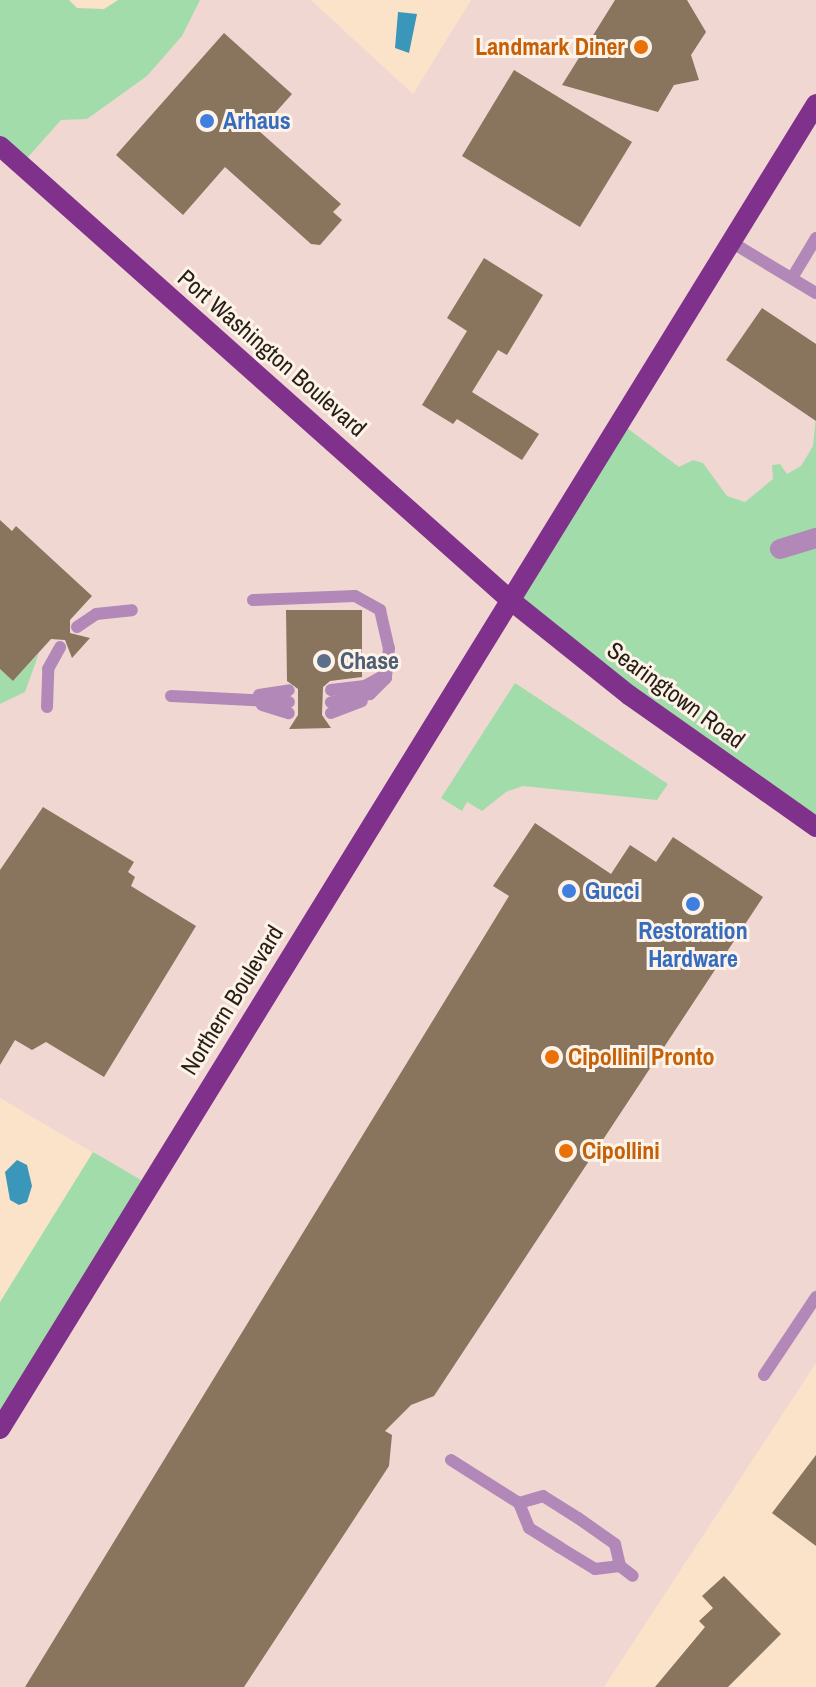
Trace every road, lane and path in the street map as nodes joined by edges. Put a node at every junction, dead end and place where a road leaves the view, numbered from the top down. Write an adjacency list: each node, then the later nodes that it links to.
1 (816, 104): 4 (main road, Northern Boulevard)
2 (0, 146): 9 (main road, Port Washington Boulevard)
3 (816, 238): 5 (lane)
4 (731, 242): 5 (lane); 9 (main road, Northern Boulevard)
5 (792, 278): 6 (lane)
6 (816, 293)
7 (816, 538): 8 (street)
8 (780, 549)
9 (509, 599): 18 (main road, Searingtown Road); 21 (main road, Northern Boulevard)
10 (253, 600): 14 (lane)
11 (132, 610): 12 (lane)
12 (77, 627)
13 (60, 647): 17 (lane)
14 (389, 671): 14 (lane)
15 (171, 696): 16 (lane)
16 (289, 701)
17 (47, 707)
18 (816, 827)
19 (816, 1297): 20 (lane)
20 (764, 1375)
21 (0, 1429)
22 (451, 1460): 23 (lane)
23 (519, 1503): 24 (lane); 24 (lane)
24 (620, 1566): 25 (lane)
25 (633, 1576)

